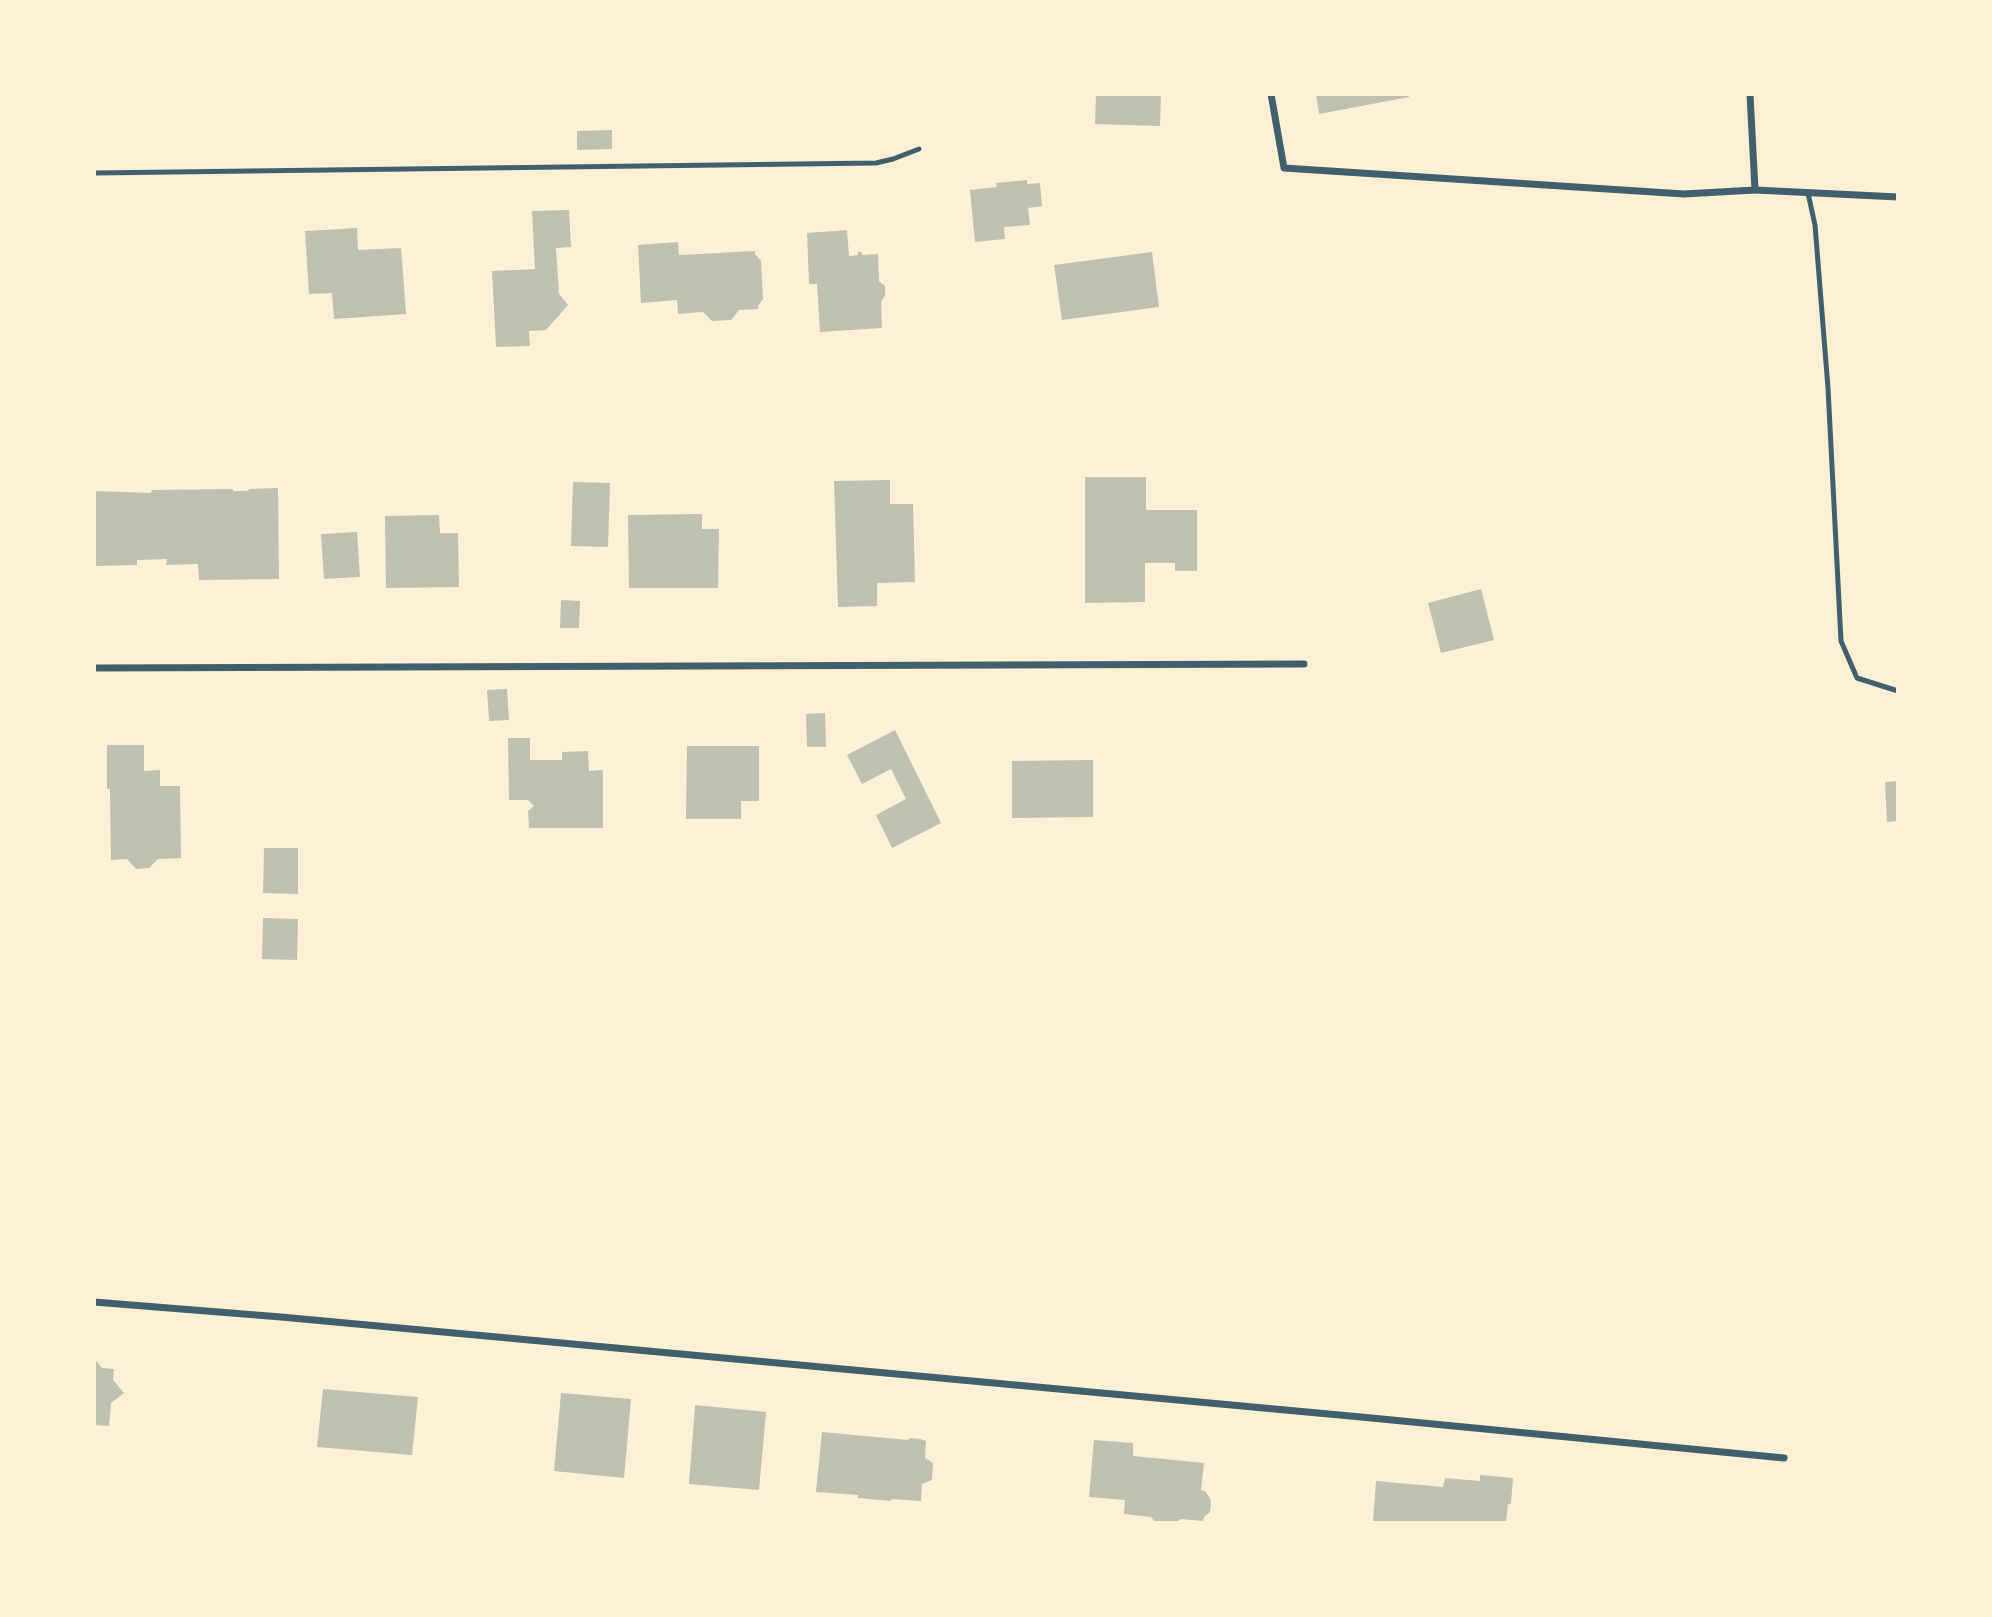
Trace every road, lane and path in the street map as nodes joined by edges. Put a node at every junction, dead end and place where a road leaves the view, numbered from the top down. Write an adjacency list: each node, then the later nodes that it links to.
1 (1270, 94): 5 (street)
2 (1750, 94): 5 (street)
3 (919, 149): 4 (lane)
4 (94, 173)
5 (1755, 190): 6 (street)
6 (1808, 193): 7 (street); 10 (lane)
7 (1898, 197)
8 (1304, 664): 9 (street)
9 (94, 668)
10 (1898, 691)
11 (94, 1302): 12 (street)
12 (1784, 1458)

